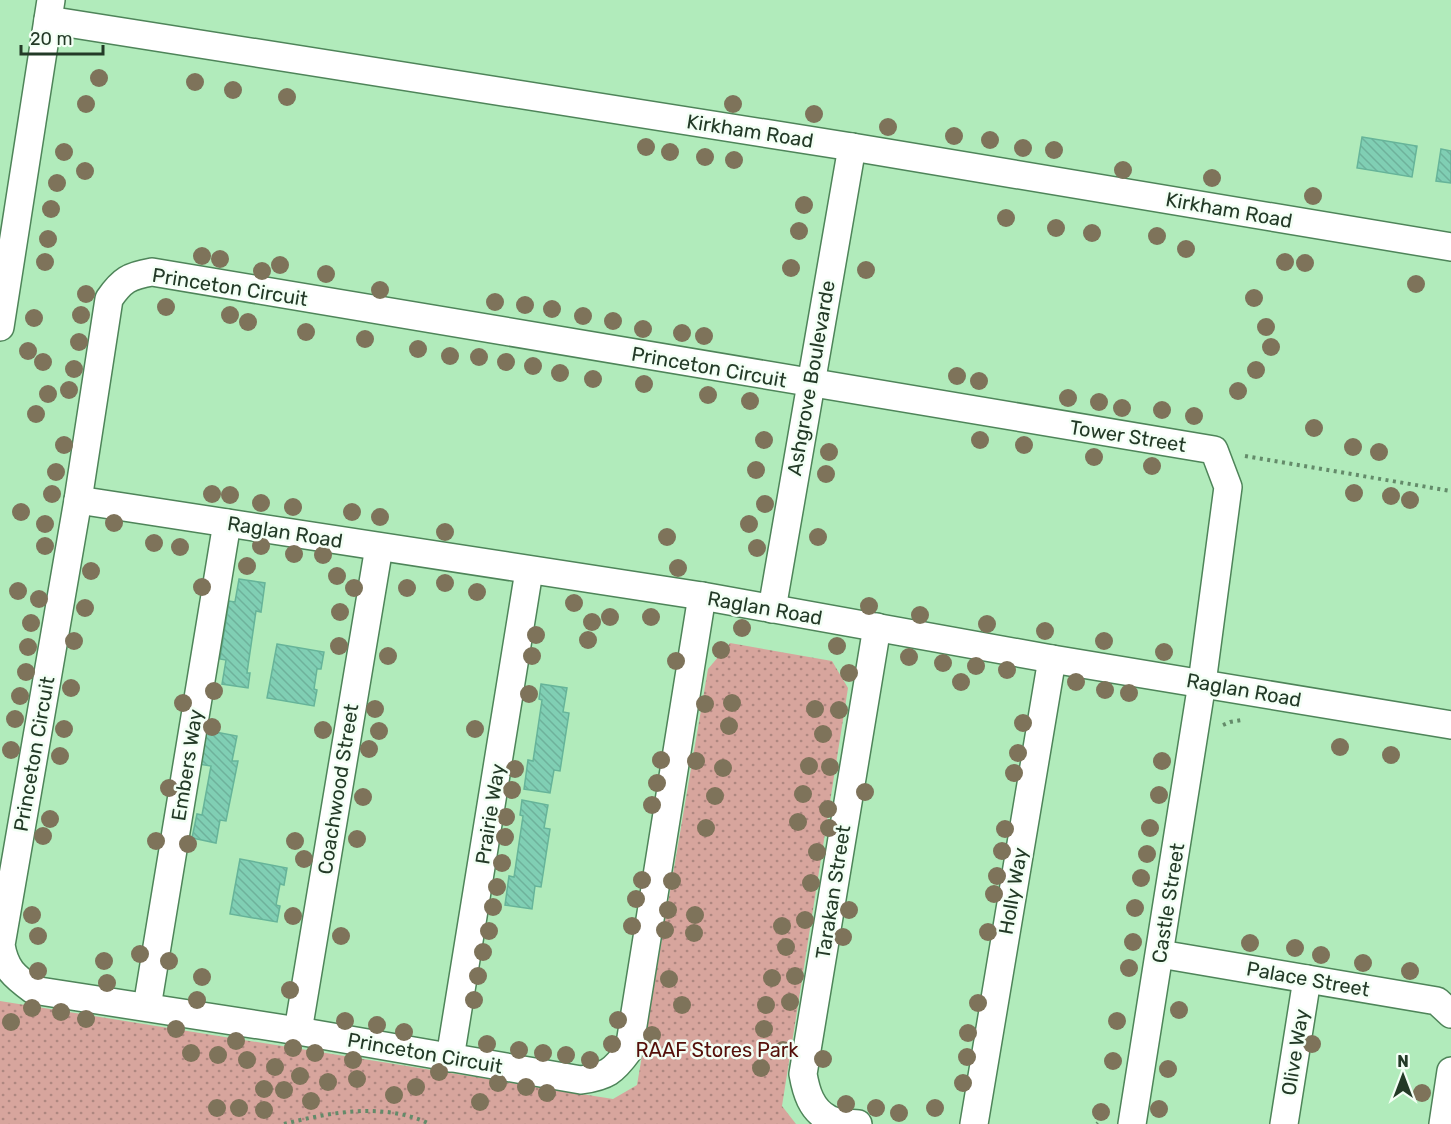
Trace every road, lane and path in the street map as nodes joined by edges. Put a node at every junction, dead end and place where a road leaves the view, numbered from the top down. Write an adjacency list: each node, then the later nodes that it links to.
1 (49, 10): 2 (street, Kirkham Road); 4 (street)
2 (852, 147): 3 (street, Kirkham Road); 5 (street, Ashgrove Boulevarde)
3 (1451, 247)
4 (0, 327)
5 (809, 384): 6 (street, Tower Street); 8 (street, Princeton Circuit); 13 (street, Ashgrove Boulevarde)
6 (1214, 450): 7 (path); 16 (street, Tower Street)
7 (1451, 491)
8 (78, 500): 9 (street, Raglan Road); 22 (street, Princeton Circuit)
9 (227, 523): 10 (street, Raglan Road); 22 (street, Embers Way)
10 (379, 547): 11 (street, Raglan Road); 24 (street, Coachwood Street)
11 (530, 571): 12 (street, Raglan Road); 25 (street, Prairie Way)
12 (702, 596): 13 (street, Raglan Road); 25 (street, Princeton Circuit)
13 (772, 609): 14 (street, Raglan Road)
14 (877, 627): 15 (street, Raglan Road); 29 (street, Tarakan Street)
15 (1052, 659): 16 (street, Raglan Road); 30 (street, Holly Way)
16 (1202, 682): 18 (street, Raglan Road); 20 (street, Castle Street)
17 (1248, 721): 19 (path)
18 (1451, 725)
19 (1220, 728)
20 (1160, 954): 21 (street, Palace Street); 31 (street, Castle Street)
21 (1307, 979): 23 (street, Palace Street); 32 (street, Olive Way)
22 (147, 1007): 24 (street, Princeton Circuit)
23 (1451, 1014)
24 (298, 1031): 25 (street, Princeton Circuit)
25 (450, 1058)
26 (1451, 1071): 33 (street)
27 (284, 1124): 28 (path)
28 (430, 1124)
29 (858, 1124)
30 (974, 1124)
31 (1132, 1124)
32 (1284, 1124)
33 (1443, 1124)

